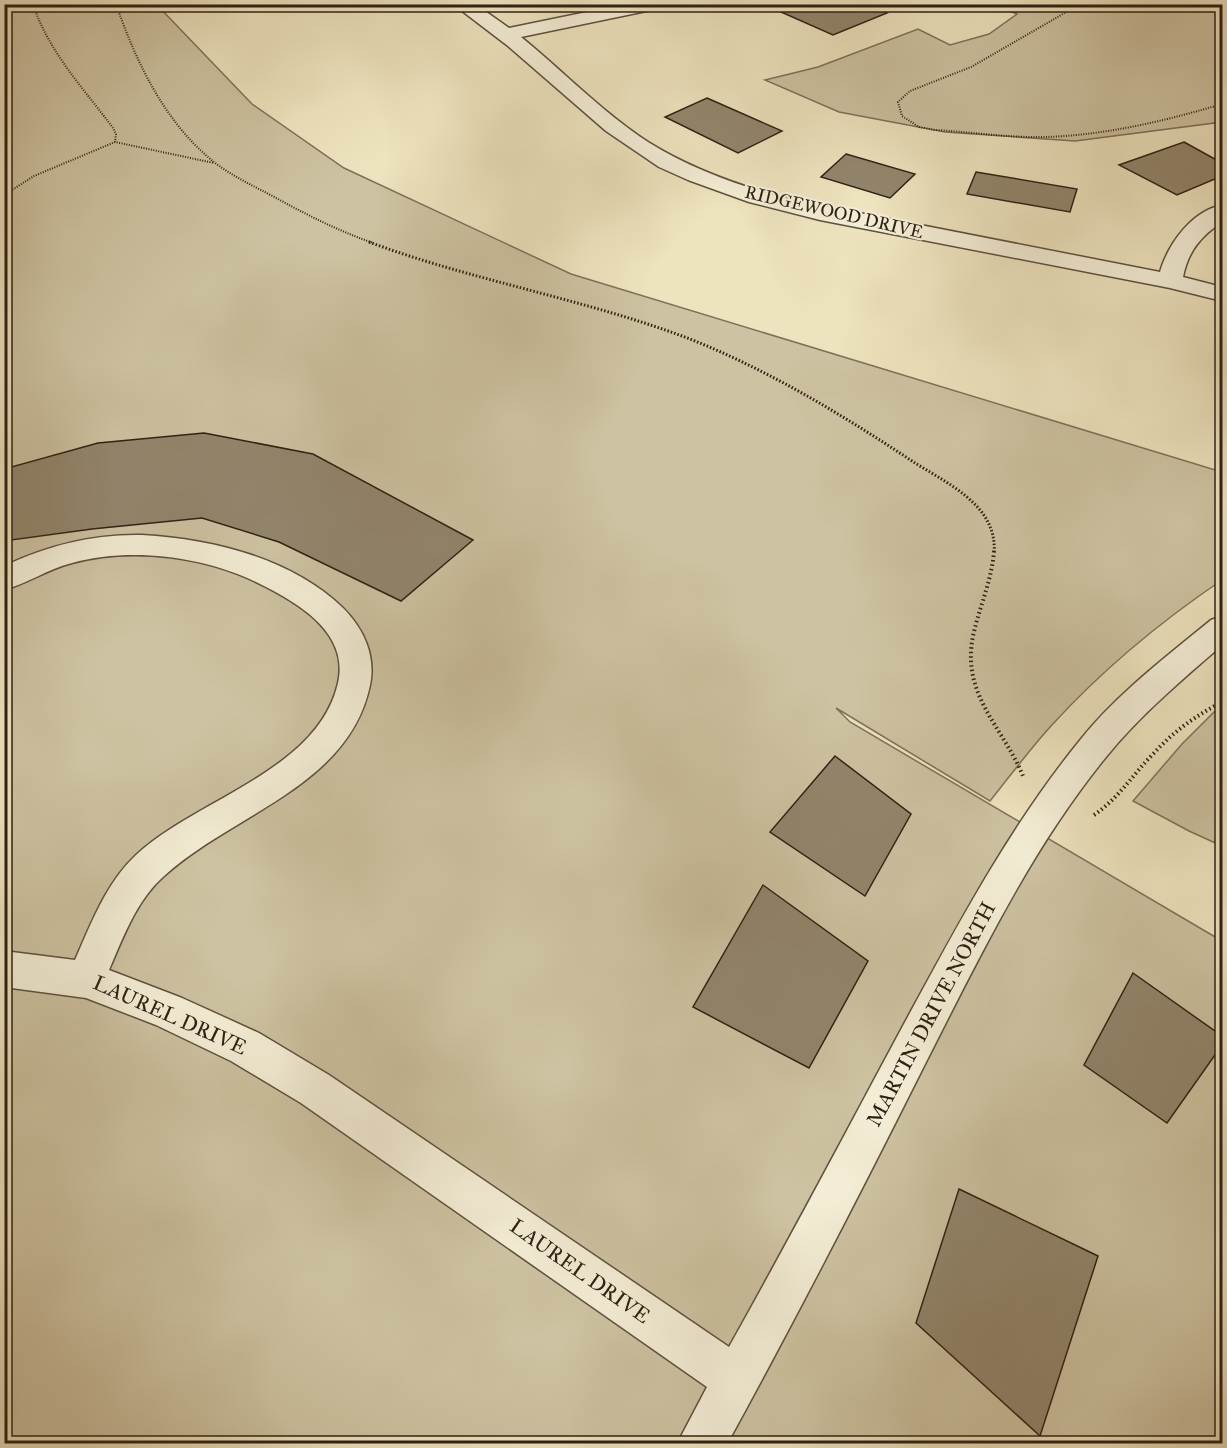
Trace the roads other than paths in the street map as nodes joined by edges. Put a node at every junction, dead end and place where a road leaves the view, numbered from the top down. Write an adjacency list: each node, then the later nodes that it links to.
1 (462, 4): 3 (street, RIDGEWOOD DRIVE)
2 (656, 4): 3 (street)
3 (506, 34): 5 (street, RIDGEWOOD DRIVE)
4 (1222, 212): 5 (street)
5 (1170, 281): 6 (street, RIDGEWOOD DRIVE)
6 (1222, 294)
7 (4, 579): 10 (street, LAUREL DRIVE)
8 (1222, 628): 11 (street, MARTIN DRIVE NORTH)
9 (4, 969): 10 (street)
10 (86, 980): 11 (street, LAUREL DRIVE)
11 (737, 1380): 12 (street, MARTIN DRIVE NORTH)
12 (701, 1443)

